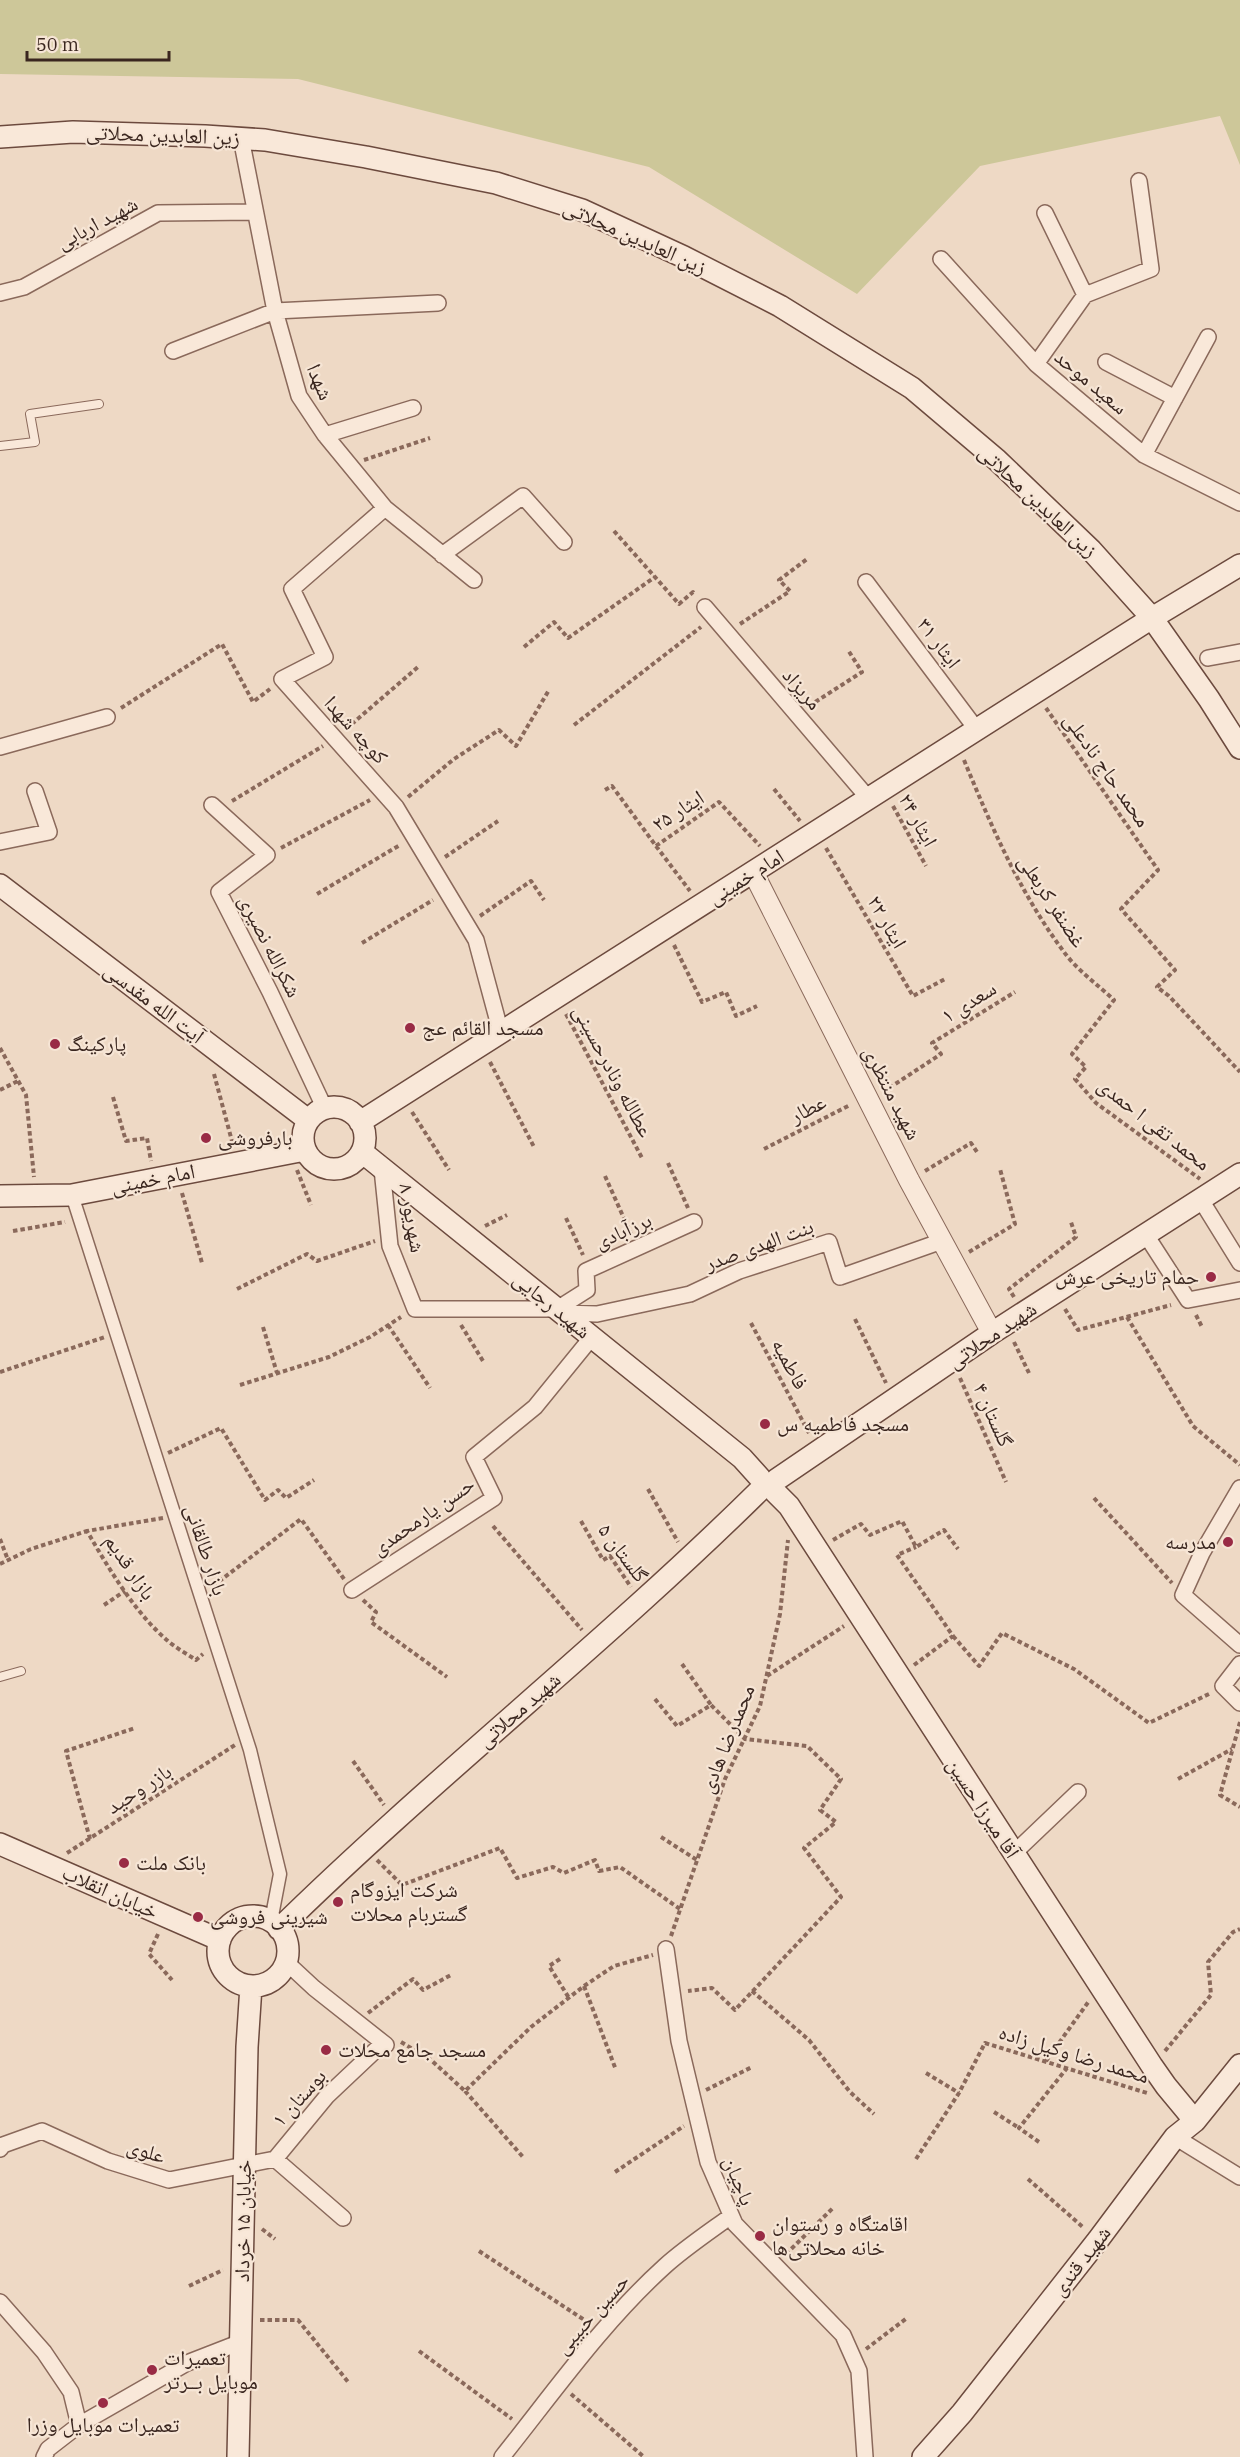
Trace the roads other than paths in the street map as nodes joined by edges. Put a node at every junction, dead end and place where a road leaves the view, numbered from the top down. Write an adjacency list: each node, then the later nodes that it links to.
1 (0, 137): 2 (main road, زین العابدین محلاتی)
2 (241, 138): 4 (street, شهدا); 29 (main road, زین العابدین محلاتی)
3 (1140, 181): 8 (street)
4 (255, 212): 7 (street, شهید اربابی); 10 (street, شهدا)
5 (1045, 213): 8 (street)
6 (941, 260): 14 (street, سعید موحد)
7 (0, 293)
8 (1085, 295): 14 (street)
9 (438, 303): 10 (street)
10 (275, 311): 12 (street); 18 (street, شهدا)
11 (1208, 337): 15 (street)
12 (173, 351)
13 (1106, 362): 15 (street)
14 (1036, 364): 20 (street, سعید موحد)
15 (1175, 398): 20 (street)
16 (99, 404): 19 (lane)
17 (413, 408): 18 (street)
18 (325, 435): 22 (street, شهدا)
19 (0, 446)
20 (1144, 455): 21 (street, سعید موحد)
21 (1240, 503)
22 (385, 508): 24 (street, شهدا); 42 (street, کوچه شهدا)
23 (564, 542): 24 (street)
24 (442, 555): 26 (street, شهدا)
25 (1240, 565): 29 (main road)
26 (474, 580)
27 (866, 582): 33 (street, ایثار ۳۱)
28 (709, 612): 37 (street, مریزاد)
29 (1152, 618): 33 (main road, امام خمینی); 35 (main road, زین العابدین محلاتی)
30 (1240, 652): 31 (street)
31 (1208, 658)
32 (107, 717): 34 (street)
33 (977, 730): 37 (main road, امام خمینی)
34 (0, 747)
35 (1240, 748)
36 (35, 791): 39 (street)
37 (876, 794): 40 (main road, امام خمینی)
38 (214, 808): 43 (street, شکرالله نصیری)
39 (0, 842)
40 (753, 872): 42 (main road, امام خمینی); 54 (street, شهید منتظری)
41 (0, 885): 43 (main road, آیت الله مقدسی)
42 (501, 1033): 44 (main road, امام خمینی)
43 (317, 1114): 44 (main road); 45 (main road)
44 (360, 1122): 46 (main road)
45 (298, 1151): 46 (main road); 49 (main road, امام خمینی)
46 (362, 1152): 47 (main road, شهید رجایی)
47 (382, 1169): 57 (main road, شهید رجایی); 57 (street, ۸ شهریور)
48 (1240, 1174): 50 (main road, شهید محلاتی)
49 (72, 1195): 51 (main road, امام خمینی); 71 (street, بازار طالقانی)
50 (1208, 1195): 53 (main road, شهید محلاتی); 55 (street)
51 (0, 1196)
52 (694, 1222): 57 (street, برزآبادی)
53 (1146, 1235): 56 (street); 58 (main road, شهید محلاتی)
54 (942, 1241): 57 (street, بنت الهدی صدر); 58 (street, شهید منتظری)
55 (1240, 1263)
56 (1240, 1290)
57 (559, 1311): 59 (main road, شهید رجایی)
58 (999, 1329): 60 (main road, شهید محلاتی)
59 (592, 1337): 60 (main road, شهید رجایی); 62 (street, حسن یارمحمدی)
60 (767, 1485): 70 (main road, آقا میرزا حسین); 71 (main road, شهید محلاتی)
61 (1240, 1488): 63 (street)
62 (352, 1590)
63 (1240, 1645)
64 (1240, 1665): 67 (street)
65 (21, 1671): 66 (lane)
66 (0, 1677)
67 (1240, 1703)
68 (1078, 1791): 70 (street)
69 (0, 1844): 72 (main road, خیابان انقلاب)
70 (1013, 1854): 77 (main road, آقا میرزا حسین)
71 (275, 1925): 72 (main road); 74 (main road)
72 (220, 1940): 75 (main road)
73 (666, 1949): 83 (street, پاچیان)
74 (286, 1962): 75 (main road); 80 (street, بوستان ۱)
75 (251, 1986): 81 (main road, خیابان ۱۵ خرداد)
76 (1240, 2065): 77 (main road, شهید قندی)
77 (1195, 2121): 78 (main road, شهید قندی)
78 (1175, 2137): 82 (street); 92 (main road, شهید قندی)
79 (0, 2149): 81 (street, علوی)
80 (275, 2159): 81 (street, بوستان ۱); 84 (street)
81 (244, 2166): 86 (main road, خیابان ۱۵ خرداد)
82 (1240, 2177)
83 (731, 2216): 90 (street, حسین حبیبی); 91 (street, پاچیان)
84 (343, 2218)
85 (0, 2302): 87 (street)
86 (241, 2331): 87 (street); 89 (main road, خیابان ۱۵ خرداد)
87 (80, 2425): 88 (street)
88 (44, 2457)
89 (238, 2457)
90 (502, 2457)
91 (865, 2457)
92 (923, 2457)

